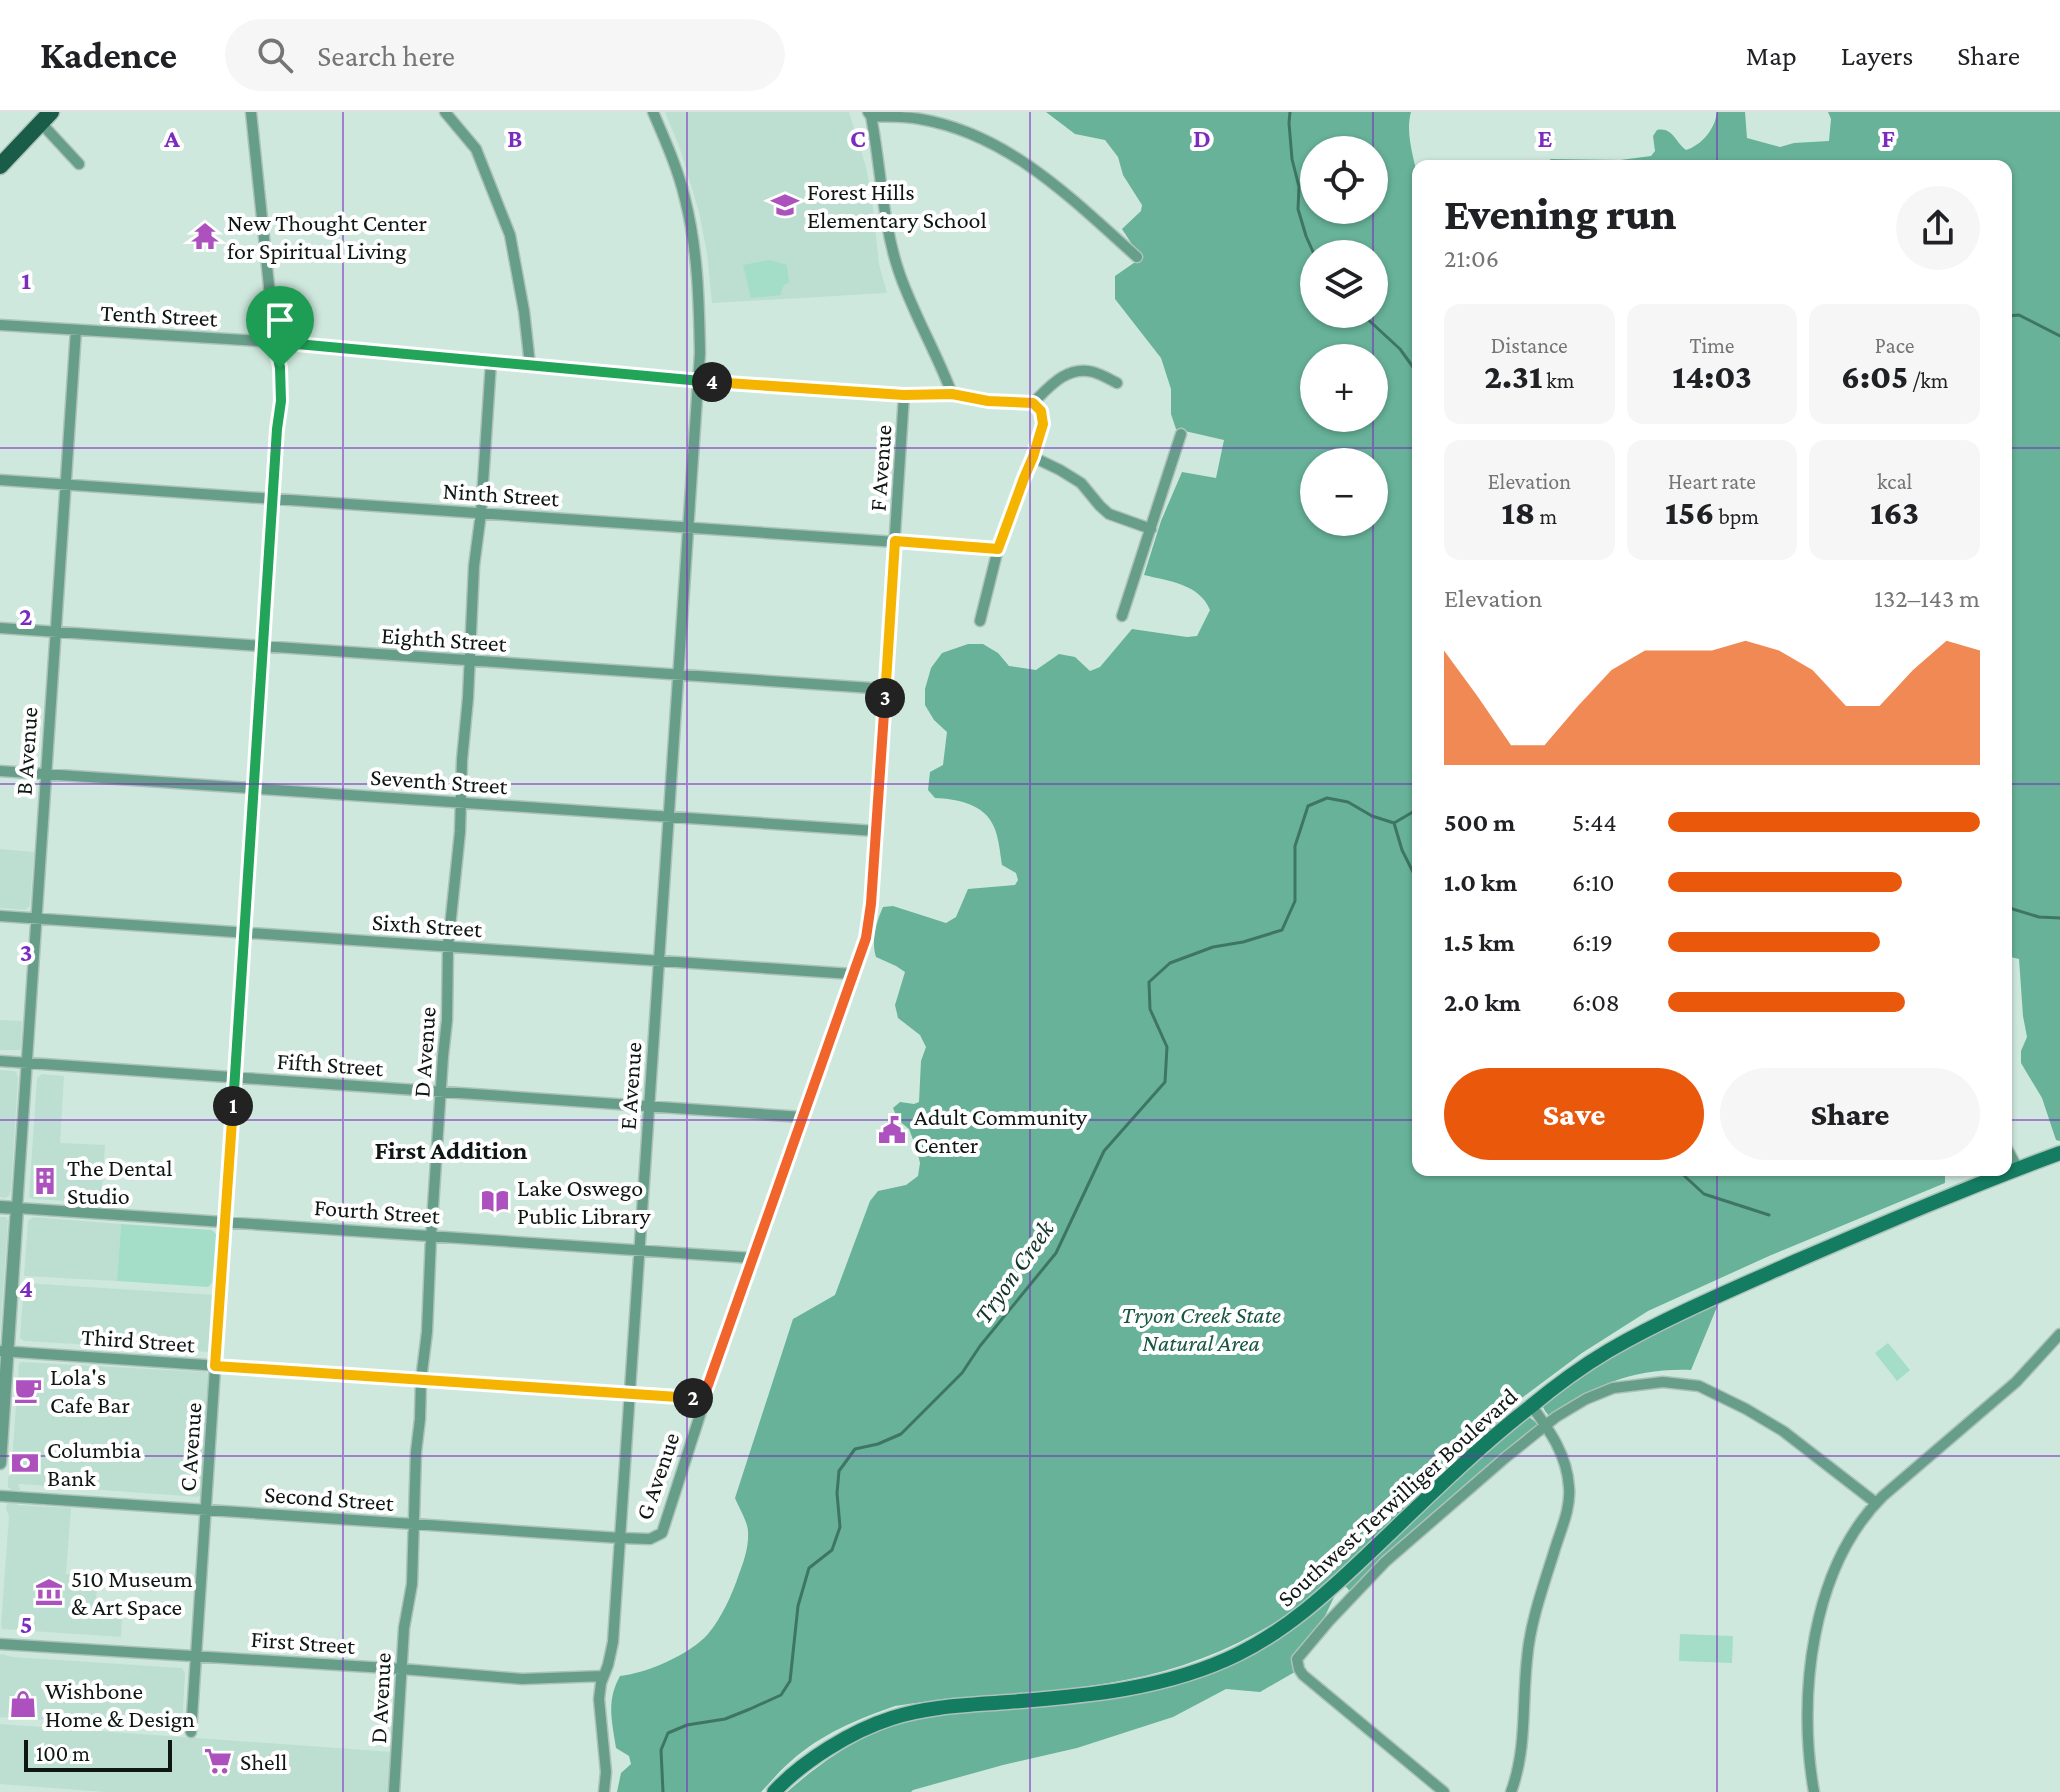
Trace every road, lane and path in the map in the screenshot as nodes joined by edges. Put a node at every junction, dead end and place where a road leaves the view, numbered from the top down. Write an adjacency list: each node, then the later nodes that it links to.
1 (251, 112): 11 (street, C Avenue)
2 (445, 112): 13 (street)
3 (653, 112): 14 (street, E Avenue)
4 (869, 114): 8 (street); 16 (street)
5 (46, 117): 6 (street); 7 (main road)
6 (79, 164)
7 (0, 166)
8 (1137, 257)
9 (0, 325): 10 (street, Tenth Street)
10 (76, 330): 11 (street, Tenth Street); 22 (street, B Avenue)
11 (275, 342): 12 (street, Tenth Street); 23 (street, C Avenue)
12 (491, 362): 13 (street, Tenth Street); 24 (street, D Avenue)
13 (530, 365): 14 (street, Tenth Street)
14 (698, 380): 17 (street, Tenth Street); 25 (street, E Avenue)
15 (1117, 383): 18 (street)
16 (952, 394): 17 (street, Tenth Street); 18 (street, Tenth Street)
17 (904, 395): 27 (street, F Avenue)
18 (1033, 403): 20 (street)
19 (1181, 434): 26 (street)
20 (1033, 457): 26 (street); 28 (street)
21 (0, 480): 22 (street, Ninth Street)
22 (66, 485): 23 (street, Ninth Street); 32 (street, B Avenue)
23 (274, 499): 24 (street, Ninth Street); 33 (street, C Avenue)
24 (481, 513): 25 (street, Ninth Street); 34 (street, D Avenue)
25 (688, 527): 27 (street, Ninth Street); 35 (street, E Avenue)
26 (1151, 529): 29 (street)
27 (895, 541): 28 (street, Ninth Street); 36 (street, F Avenue)
28 (998, 549): 30 (street)
29 (1122, 616)
30 (980, 621)
31 (0, 628): 32 (street, Eighth Street)
32 (56, 632): 33 (street, Eighth Street); 38 (street, B Avenue)
33 (264, 646): 34 (street, Eighth Street); 39 (street, C Avenue)
34 (468, 661): 35 (street, Eighth Street); 40 (street, D Avenue)
35 (678, 675): 36 (street, Eighth Street); 41 (street, E Avenue)
36 (886, 689): 42 (street, F Avenue)
37 (0, 771): 38 (street, Seventh Street)
38 (46, 774): 39 (street, Seventh Street); 44 (street, B Avenue)
39 (254, 789): 40 (street, Seventh Street); 45 (street, C Avenue)
40 (461, 803): 41 (street, Seventh Street); 46 (street, D Avenue)
41 (668, 817): 42 (street, Seventh Street); 47 (street, E Avenue)
42 (876, 831): 48 (street, G Avenue)
43 (0, 916): 44 (street, Sixth Street)
44 (37, 918): 45 (street, Sixth Street); 50 (street, B Avenue)
45 (244, 933): 46 (street, Sixth Street); 51 (street, C Avenue)
46 (448, 946): 47 (street, Sixth Street); 52 (street, D Avenue)
47 (659, 961): 48 (street, Sixth Street); 53 (street, E Avenue)
48 (852, 974): 54 (street, G Avenue)
49 (0, 1061): 50 (street, Fifth Street)
50 (27, 1063): 51 (street, Fifth Street); 61 (street, B Avenue)
51 (235, 1077): 52 (street, Fifth Street); 62 (street, C Avenue)
52 (442, 1092): 53 (street, Fifth Street); 63 (street, D Avenue)
53 (649, 1106): 54 (street, Fifth Street); 64 (street, E Avenue)
54 (802, 1117): 65 (street, G Avenue)
55 (2060, 1153): 57 (main road, Southwest Terwilliger Boulevard)
56 (2012, 1158): 57 (street)
57 (2018, 1169): 58 (main road, Southwest Terwilliger Boulevard)
58 (2012, 1171)
59 (2000, 1176): 72 (main road, Southwest Terwilliger Boulevard)
60 (0, 1207): 61 (street, Fourth Street)
61 (17, 1208): 62 (street, Fourth Street); 67 (street, B Avenue)
62 (225, 1222): 63 (street, Fourth Street); 68 (street, C Avenue)
63 (431, 1237): 64 (street, Fourth Street); 69 (street, D Avenue)
64 (639, 1251): 65 (street, Fourth Street); 70 (street, E Avenue)
65 (752, 1258): 71 (street, G Avenue)
66 (2060, 1334): 76 (street)
67 (4, 1351): 68 (street, Third Street); 74 (street, B Avenue)
68 (215, 1366): 69 (street, Third Street); 77 (street, C Avenue)
69 (421, 1380): 70 (street, Third Street); 78 (street, D Avenue)
70 (630, 1394): 71 (street, Third Street); 80 (street, E Avenue)
71 (703, 1399): 79 (street, G Avenue)
72 (1531, 1405): 73 (street); 88 (main road, Southwest Terwilliger Boulevard)
73 (1546, 1425): 76 (street); 89 (street); 90 (street)
74 (0, 1463)
75 (0, 1496): 77 (street, Second Street)
76 (1876, 1503): 91 (street)
77 (205, 1510): 78 (street, Second Street); 82 (street, C Avenue)
78 (413, 1524): 80 (street, Second Street); 83 (street, D Avenue)
79 (655, 1537): 80 (street, Second Street)
80 (620, 1538): 84 (street, E Avenue)
81 (0, 1644): 82 (street, First Street)
82 (196, 1656): 83 (street, First Street); 85 (street, C Avenue)
83 (402, 1669): 84 (street, First Street); 86 (street, D Avenue)
84 (603, 1676): 87 (street, E Avenue)
85 (191, 1732)
86 (394, 1792)
87 (604, 1792)
88 (774, 1792)
89 (1444, 1792)
90 (1511, 1792)
91 (1814, 1792)

